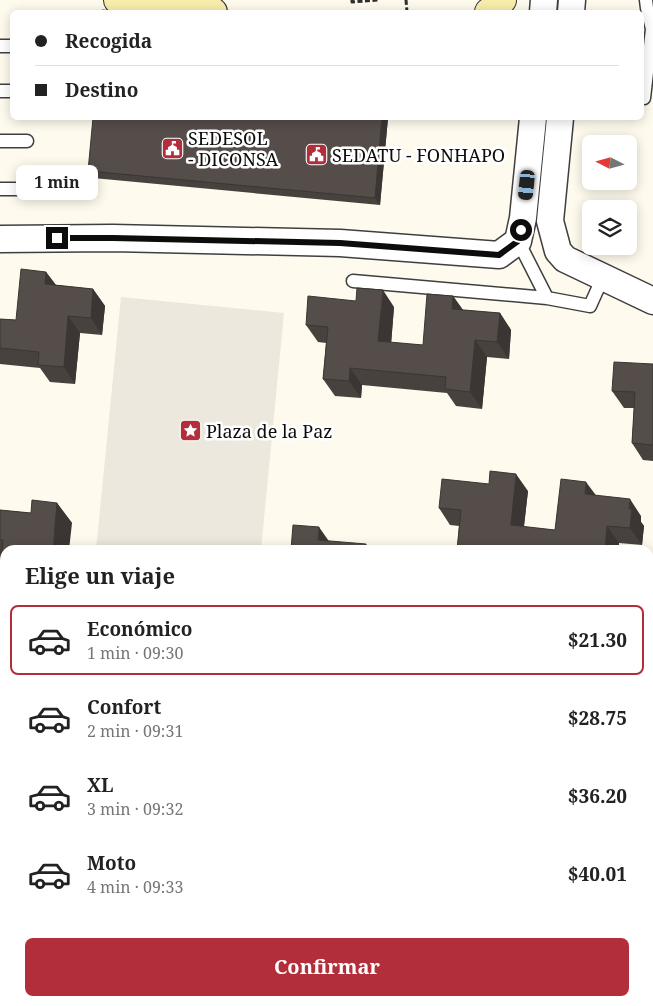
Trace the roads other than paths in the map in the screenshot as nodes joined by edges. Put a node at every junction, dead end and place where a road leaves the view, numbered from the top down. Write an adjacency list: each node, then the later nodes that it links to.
1 (118, 0): 4 (main road)
2 (502, 0): 5 (main road)
3 (646, 0): 6 (lane)
4 (194, 10)
5 (493, 10)
6 (653, 30): 7 (lane)
7 (644, 98)
8 (534, 120): 15 (street)
9 (560, 120): 16 (street)
10 (27, 140): 11 (lane)
11 (0, 141)
12 (0, 189): 13 (lane)
13 (26, 190)
14 (0, 239): 15 (street)
15 (518, 241): 18 (lane)
16 (603, 277): 18 (lane); 19 (street)
17 (353, 281): 18 (lane)
18 (547, 298)
19 (653, 300)

